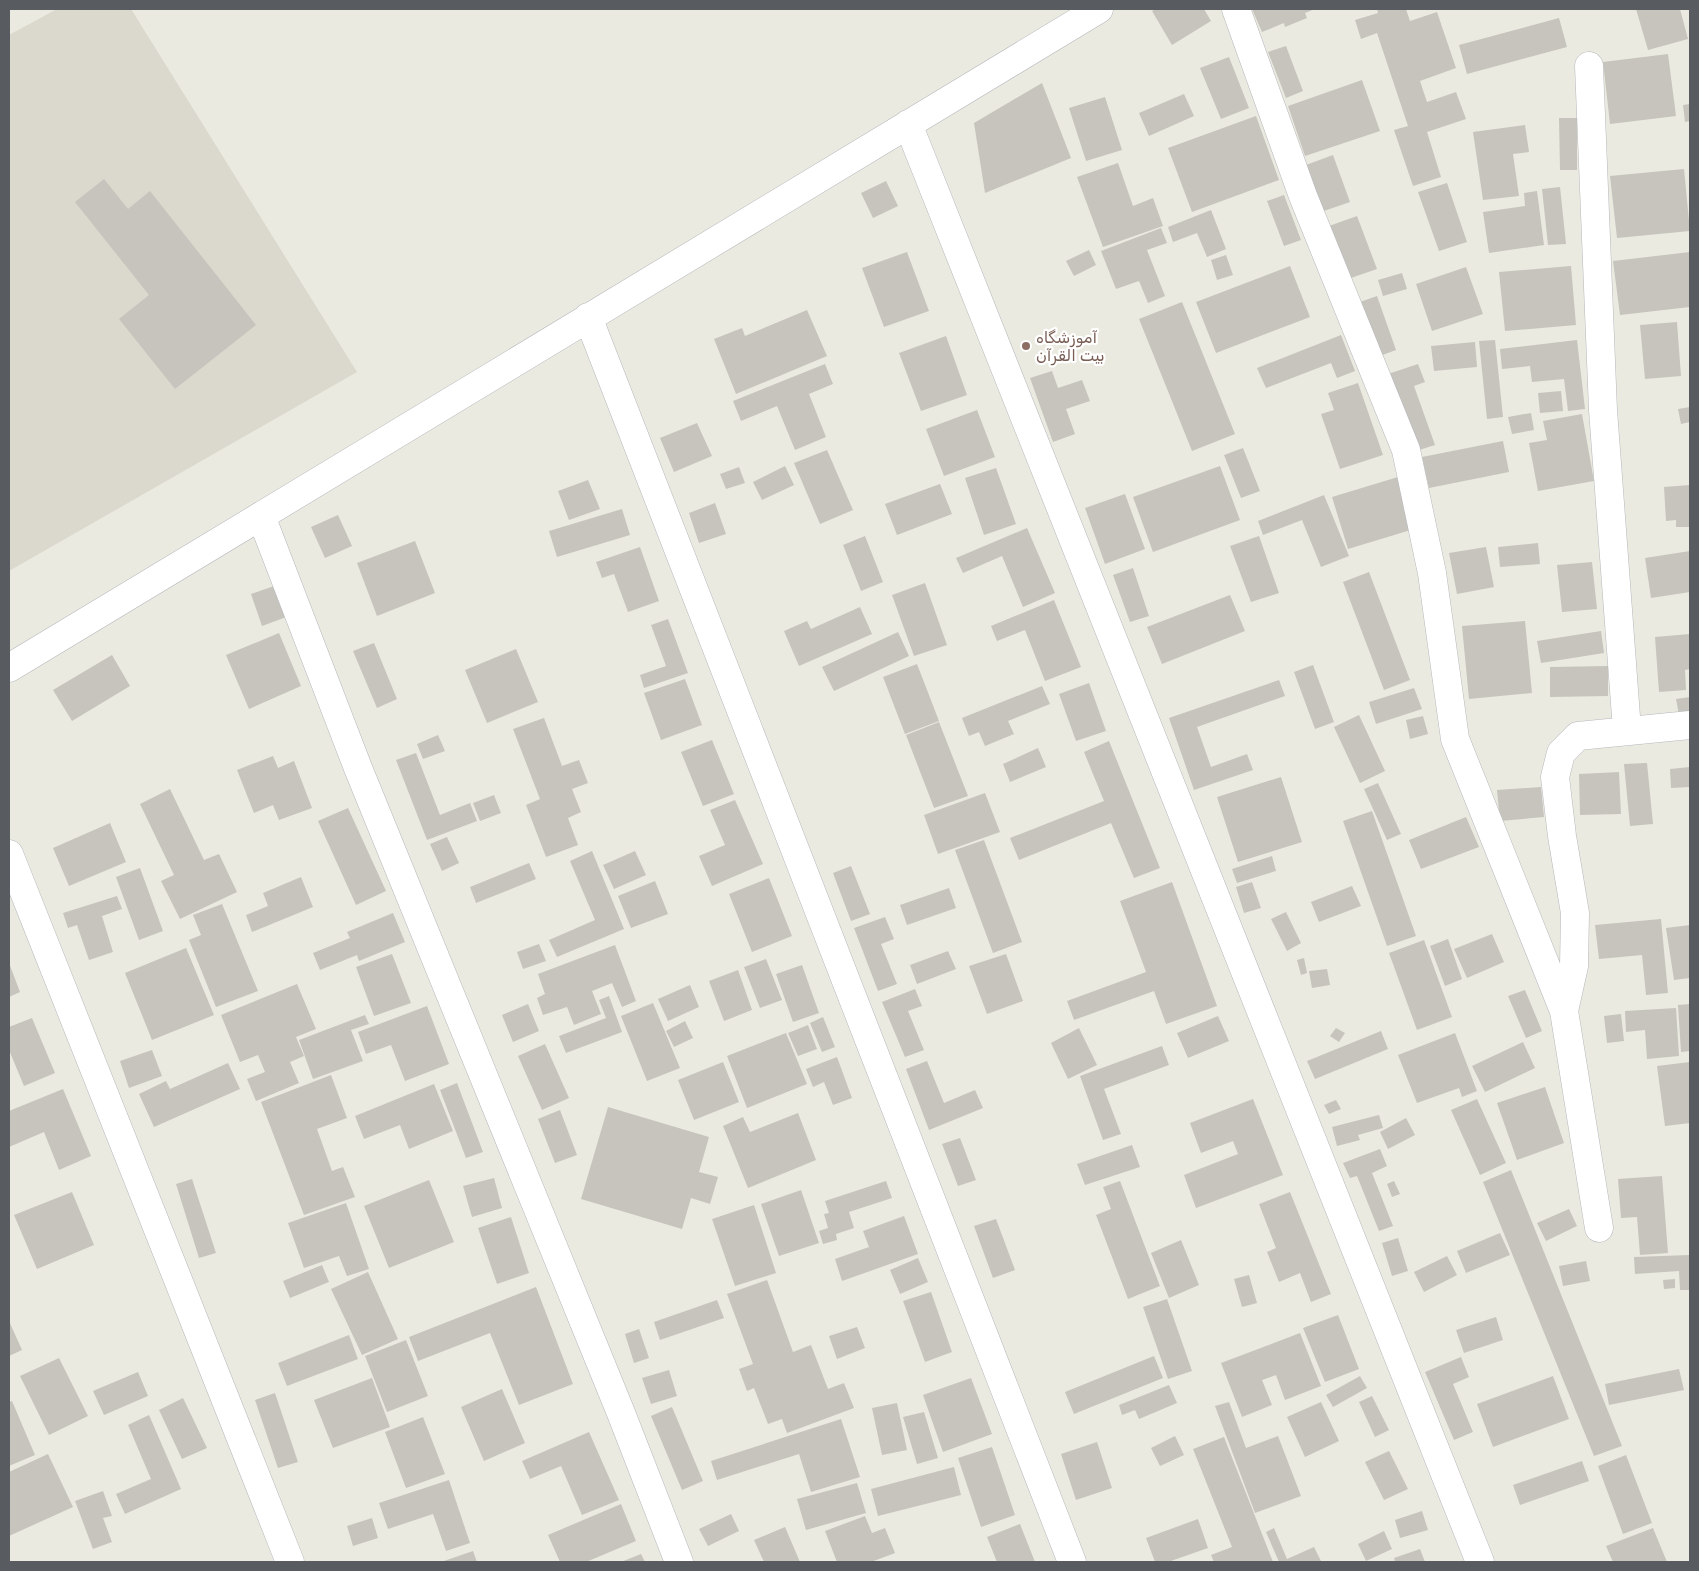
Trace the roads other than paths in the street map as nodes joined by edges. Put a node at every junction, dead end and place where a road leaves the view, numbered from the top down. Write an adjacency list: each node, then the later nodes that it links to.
1 (1099, 9): 4 (street)
2 (1236, 9): 11 (street)
3 (1589, 66): 9 (street)
4 (908, 124): 5 (street); 16 (street)
5 (588, 317): 6 (street); 15 (street)
6 (261, 516): 7 (street); 14 (street)
7 (9, 668)
8 (1690, 725): 9 (street)
9 (1627, 730): 11 (street)
10 (9, 854): 13 (street)
11 (1564, 1011): 12 (street)
12 (1599, 1228)
13 (290, 1562)
14 (678, 1562)
15 (1072, 1562)
16 (1480, 1562)

